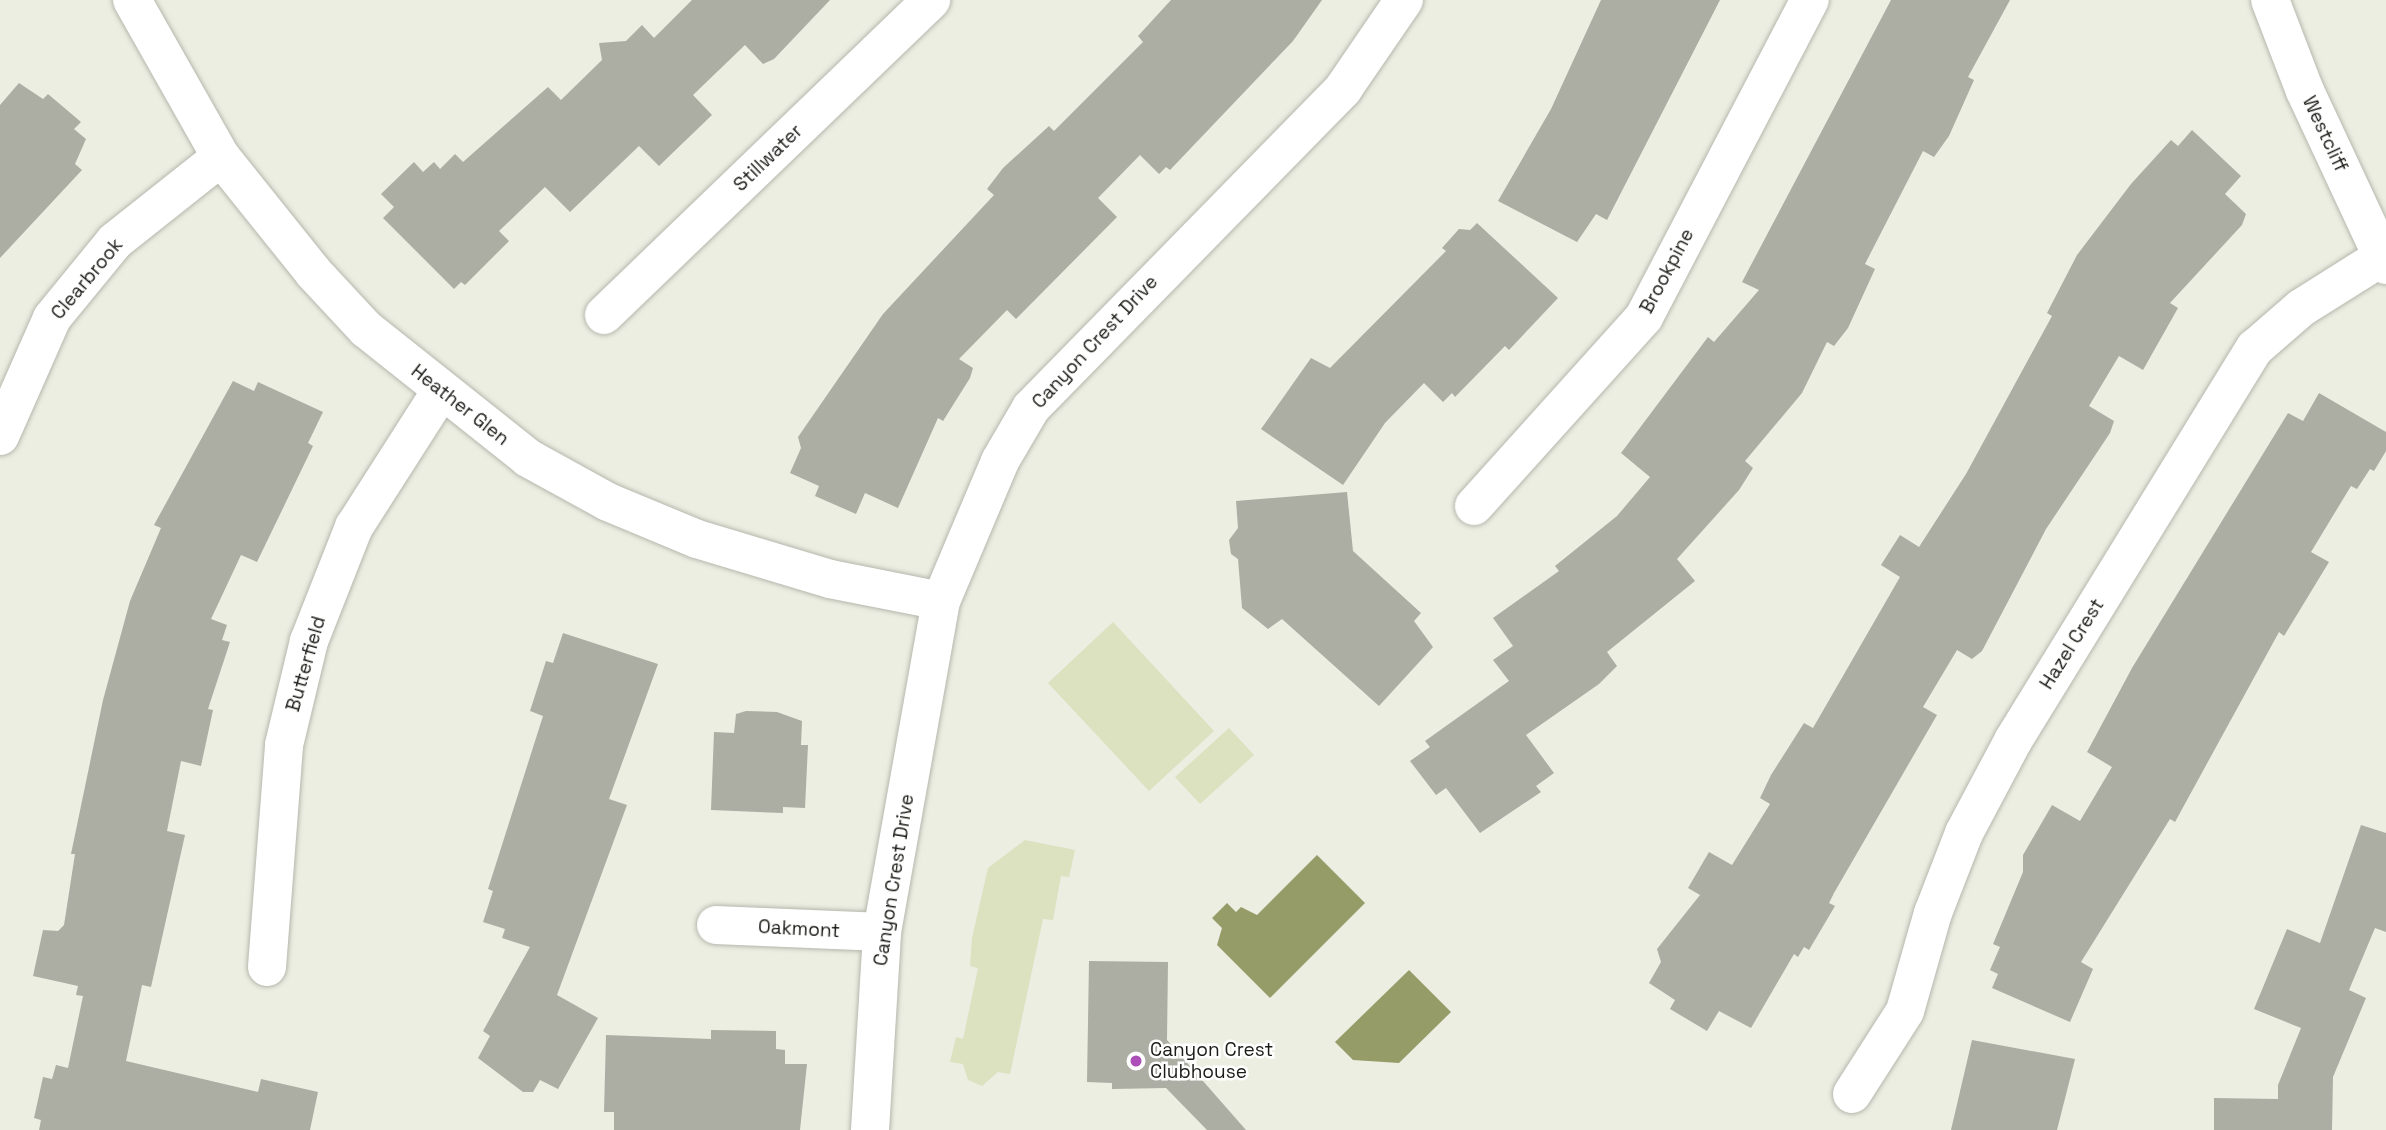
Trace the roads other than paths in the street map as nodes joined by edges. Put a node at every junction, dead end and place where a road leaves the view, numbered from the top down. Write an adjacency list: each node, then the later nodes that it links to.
1 (132, 0): 6 (street, Heather Glen)
2 (931, 0): 8 (street, Stillwater)
3 (1404, 0): 12 (street, Canyon Crest Drive)
4 (1810, 0): 11 (street, Brookpine)
5 (2270, 0): 7 (street, Westcliff)
6 (222, 157): 9 (street, Heather Glen); 10 (street, Clearbrook)
7 (2384, 261): 16 (street, Hazel Crest)
8 (604, 316)
9 (441, 391): 12 (street, Heather Glen); 15 (street, Butterfield)
10 (0, 436)
11 (1474, 506)
12 (941, 601): 14 (street, Canyon Crest Drive)
13 (716, 925): 14 (street, Oakmont)
14 (882, 932): 17 (street, Canyon Crest Drive)
15 (267, 967)
16 (1852, 1094)
17 (870, 1130)

